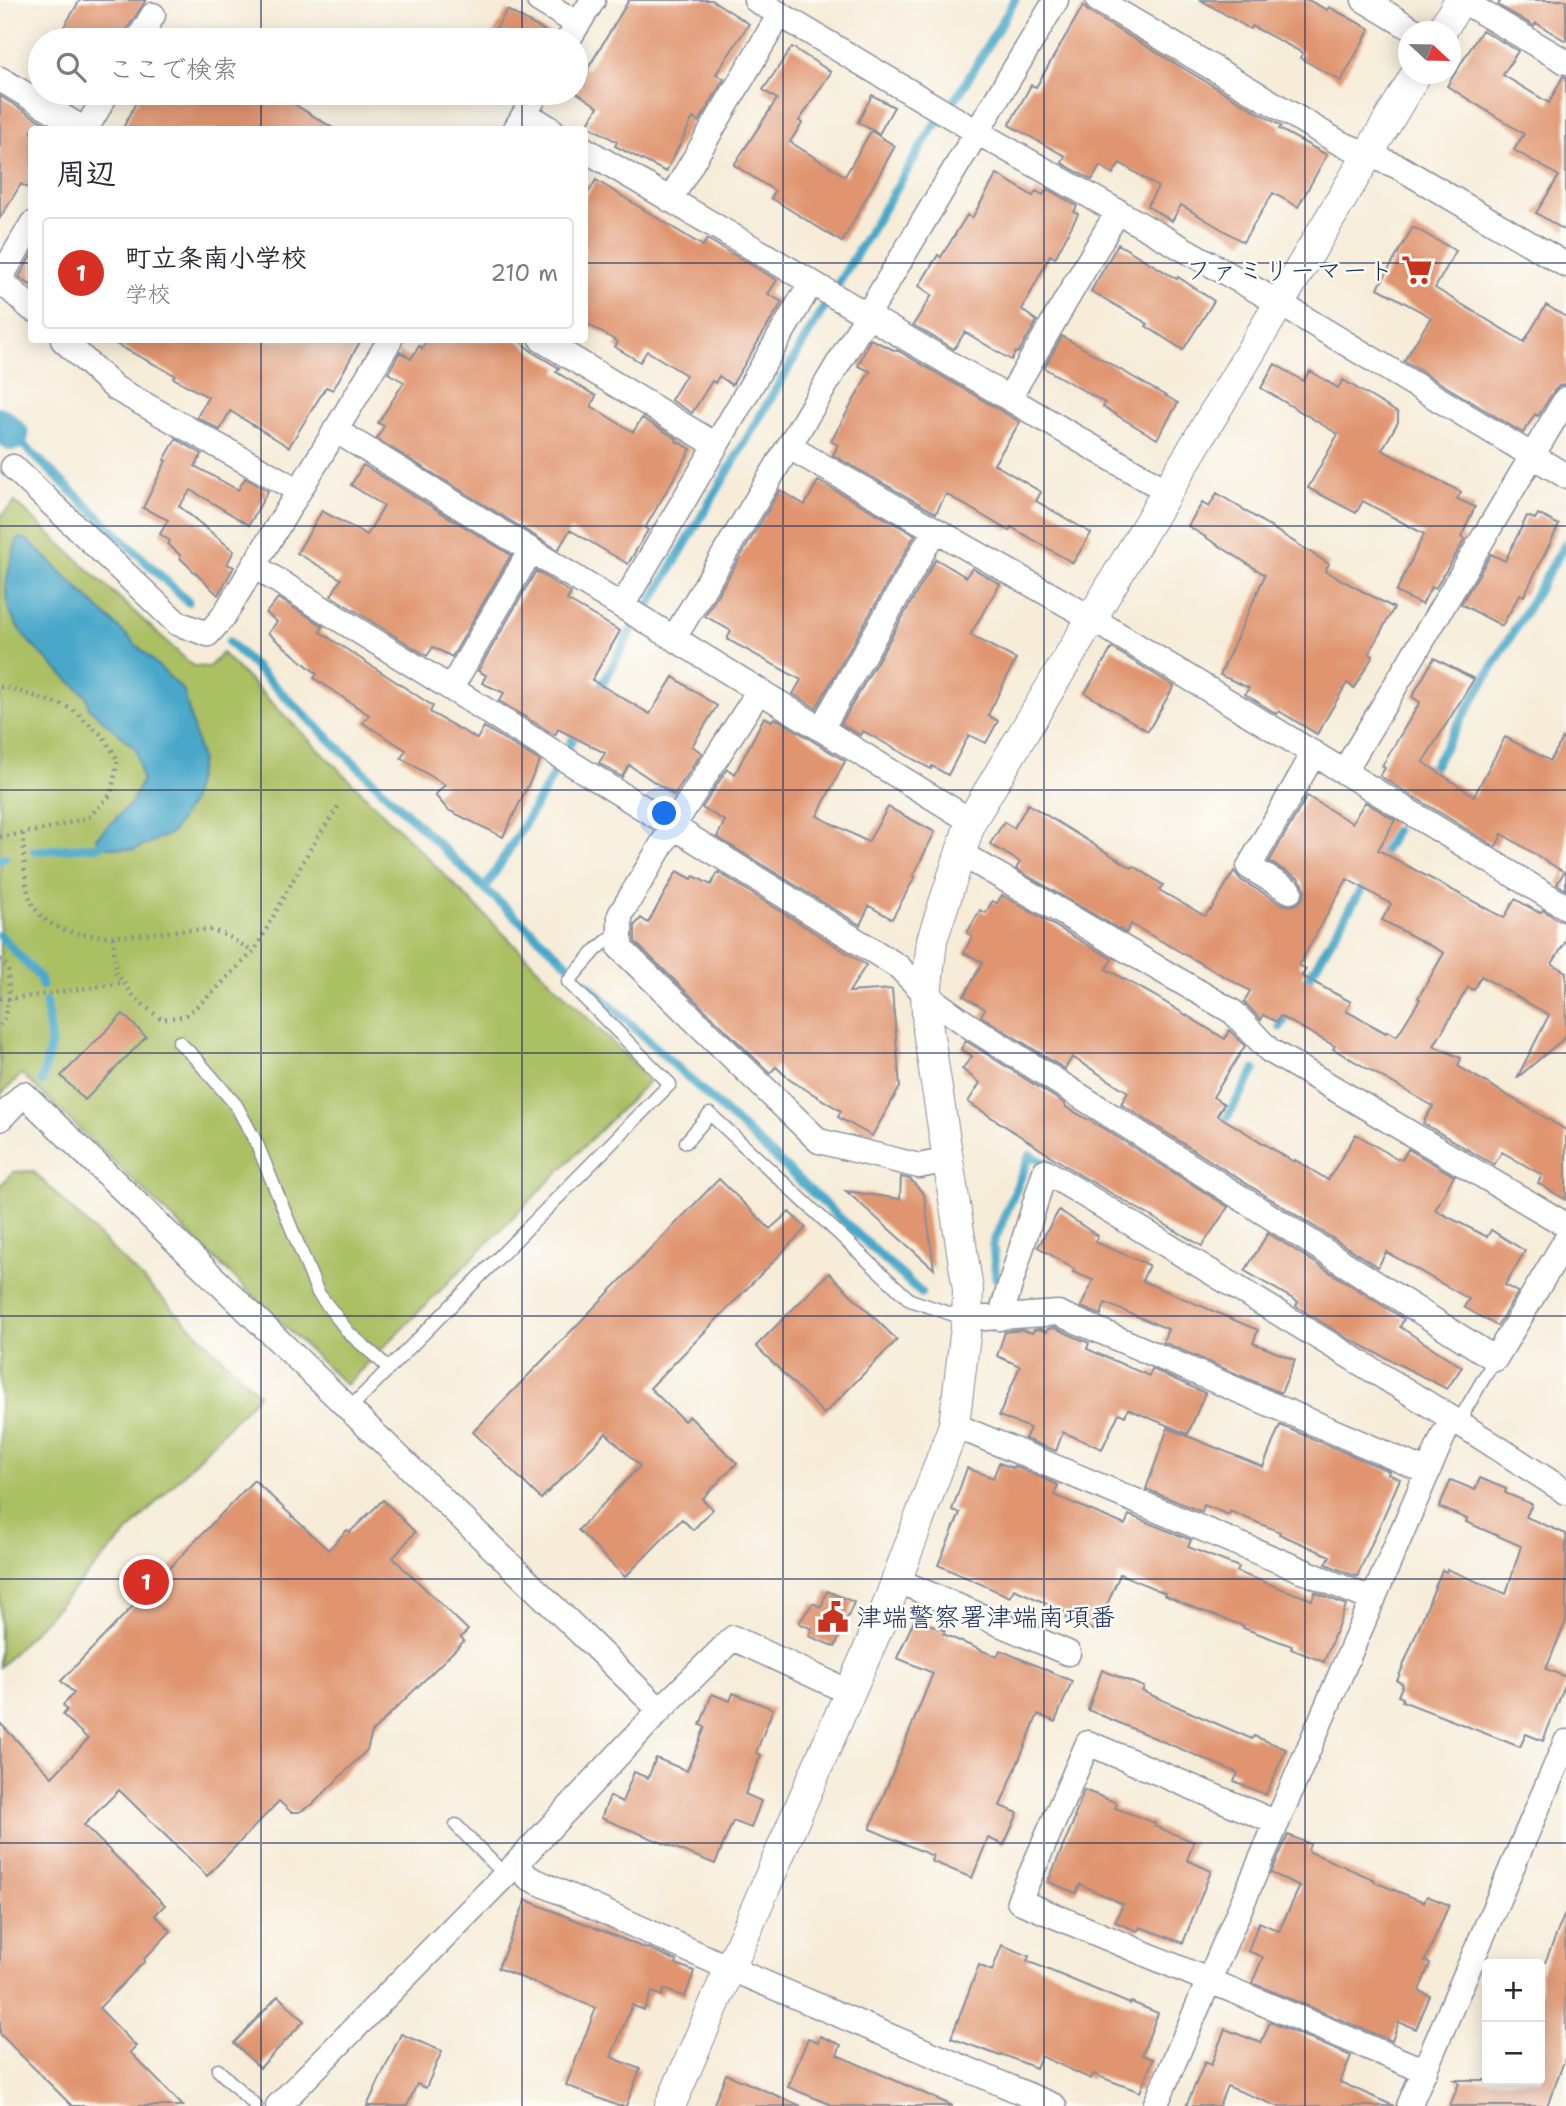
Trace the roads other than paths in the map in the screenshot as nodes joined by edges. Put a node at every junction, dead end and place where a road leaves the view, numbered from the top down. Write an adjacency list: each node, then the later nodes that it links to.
1 (539, 0): 13 (street)
2 (593, 0): 14 (street)
3 (756, 0): 8 (street)
4 (1056, 0): 25 (street)
5 (1098, 0): 27 (street)
6 (1364, 0): 10 (street)
7 (1460, 0): 11 (street); 15 (street)
8 (780, 14): 25 (street); 28 (street)
9 (153, 15): 12 (street)
10 (1399, 21)
11 (1448, 21)
12 (145, 28)
13 (569, 28)
14 (576, 28)
15 (1566, 62)
16 (0, 79): 18 (street)
17 (1410, 84): 27 (street)
18 (28, 95)
19 (45, 105): 22 (street)
20 (100, 105): 23 (street)
21 (526, 112): 24 (street)
22 (81, 126)
23 (88, 126)
24 (546, 126)
25 (973, 129): 29 (street); 36 (street)
26 (588, 151): 28 (street)
27 (1368, 154): 31 (street); 34 (street)
28 (670, 200): 33 (street)
29 (1118, 211): 34 (street); 40 (street)
30 (28, 231): 32 (street)
31 (1566, 265)
32 (0, 279): 35 (street)
33 (816, 286): 36 (street); 43 (street)
34 (1279, 303): 45 (street); 49 (street)
35 (28, 305)
36 (862, 313): 40 (street); 44 (street)
37 (66, 343): 48 (street)
38 (388, 343): 42 (street)
39 (547, 343): 43 (street)
40 (1009, 398): 49 (street)
41 (1566, 399): 45 (street)
42 (335, 430): 48 (street); 51 (street)
43 (716, 445): 53 (street)
44 (789, 446): 50 (street); 55 (street)
45 (1532, 456): 47 (street); 60 (street)
46 (4, 467): 52 (street)
47 (1566, 476)
48 (299, 491): 52 (street)
49 (1167, 491): 54 (street)
50 (935, 530): 54 (street); 58 (street)
51 (531, 550): 53 (street); 56 (street)
52 (254, 566): 56 (street)
53 (626, 609): 55 (street)
54 (1091, 618): 59 (street); 61 (street)
55 (669, 635): 57 (street)
56 (451, 688): 62 (street)
57 (759, 691): 58 (street); 62 (street)
58 (821, 729): 61 (street)
59 (1314, 753): 60 (street); 64 (street)
60 (1344, 772): 65 (street)
61 (971, 821): 63 (street)
62 (673, 826): 66 (street); 67 (street)
63 (960, 853): 67 (street); 72 (street)
64 (1290, 891)
65 (1566, 906)
66 (620, 929): 71 (street); 77 (lane)
67 (926, 995): 71 (street); 76 (street)
68 (179, 1042): 77 (lane)
69 (0, 1119): 78 (street)
70 (686, 1142): 75 (lane)
71 (948, 1160): 75 (street)
72 (1566, 1225)
73 (1566, 1240): 76 (street)
74 (1000, 1318): 75 (street); 80 (street); 81 (street)
75 (967, 1319): 79 (street)
76 (1495, 1359): 80 (lane)
77 (389, 1368): 78 (lane)
78 (349, 1409): 87 (street)
79 (954, 1425): 83 (street); 84 (street)
80 (1450, 1427): 81 (street); 82 (street)
81 (1427, 1472): 84 (street)
82 (1566, 1492)
83 (896, 1580): 85 (street); 86 (street)
84 (1373, 1600): 89 (street)
85 (1068, 1653)
86 (849, 1692): 87 (street); 92 (street)
87 (660, 1710): 91 (street)
88 (1566, 1742): 95 (street)
89 (1277, 1822): 93 (street); 93 (street)
90 (456, 1825): 91 (lane)
91 (510, 1870): 92 (street); 97 (street)
92 (729, 1968): 98 (street); 99 (street)
93 (1209, 1982): 95 (street); 100 (street)
94 (218, 2070): 96 (lane)
95 (1424, 2071): 101 (street)
96 (256, 2106)
97 (278, 2106)
98 (670, 2106)
99 (1054, 2106)
100 (1155, 2106)
101 (1409, 2106)

